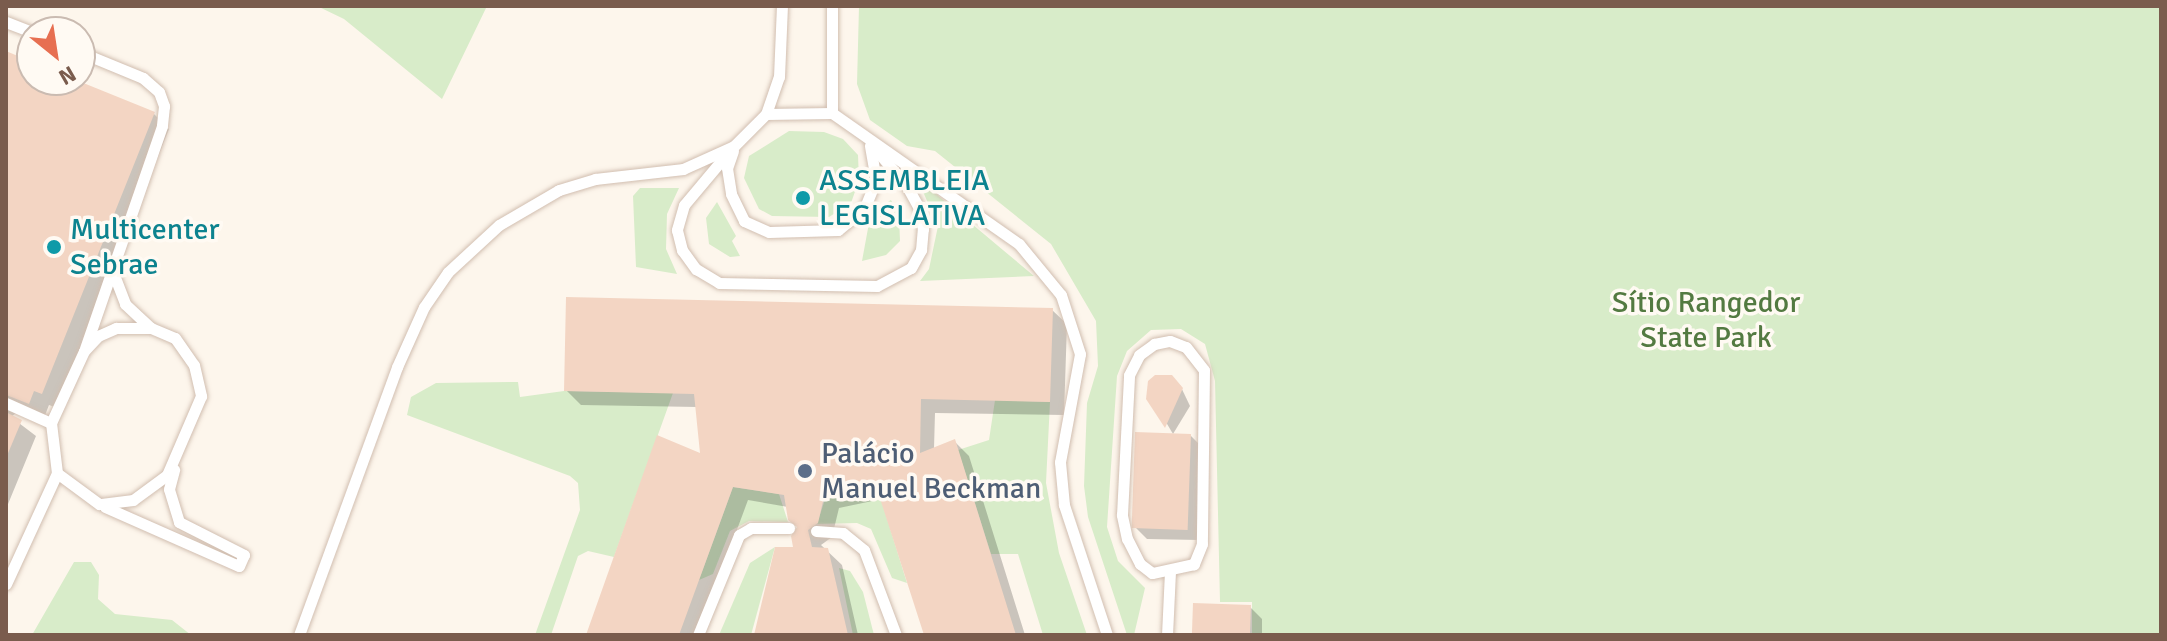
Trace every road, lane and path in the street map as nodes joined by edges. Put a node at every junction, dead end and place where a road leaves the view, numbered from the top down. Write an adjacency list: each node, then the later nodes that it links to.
1 (782, 6): 5 (lane)
2 (832, 6): 4 (lane)
3 (96, 59): 8 (lane)
4 (832, 113): 5 (lane); 6 (lane)
5 (766, 114): 7 (lane)
6 (868, 139): 7 (lane); 7 (lane); 23 (lane)
7 (734, 146): 20 (lane)
8 (111, 267): 9 (lane); 10 (lane)
9 (151, 328): 10 (lane); 13 (lane)
10 (84, 351): 12 (lane)
11 (6, 403): 12 (lane)
12 (51, 423): 14 (lane)
13 (179, 454): 15 (lane); 15 (lane)
14 (57, 473): 15 (lane); 19 (lane)
15 (99, 504)
16 (789, 528): 21 (lane)
17 (816, 531): 22 (lane)
18 (1170, 572): 18 (lane); 24 (lane)
19 (6, 584)
20 (299, 635)
21 (698, 635)
22 (896, 635)
23 (1107, 635)
24 (1167, 635)

